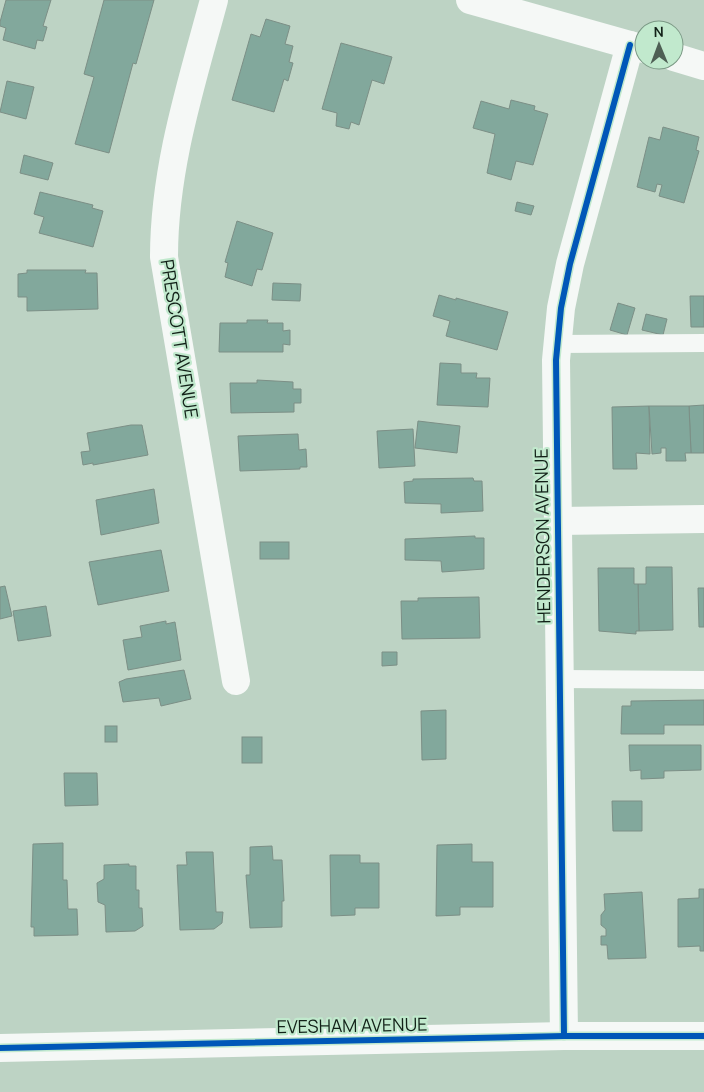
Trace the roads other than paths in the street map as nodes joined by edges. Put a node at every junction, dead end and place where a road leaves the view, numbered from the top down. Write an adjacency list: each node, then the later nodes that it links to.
1 (214, 0): 13 (street, PRESCOTT AVENUE)
2 (470, 0): 3 (street)
3 (634, 46)
4 (634, 57): 8 (street, HENDERSON AVENUE)
5 (684, 60): 6 (street)
6 (704, 66)
7 (704, 343): 8 (lane)
8 (558, 344): 10 (street, HENDERSON AVENUE)
9 (704, 519): 10 (street)
10 (558, 521): 11 (street, HENDERSON AVENUE)
11 (560, 679): 12 (lane); 14 (street, HENDERSON AVENUE)
12 (704, 680)
13 (236, 681)
14 (564, 1036): 15 (street, EVESHAM AVENUE); 16 (street, EVESHAM AVENUE)
15 (704, 1036)
16 (0, 1048)

